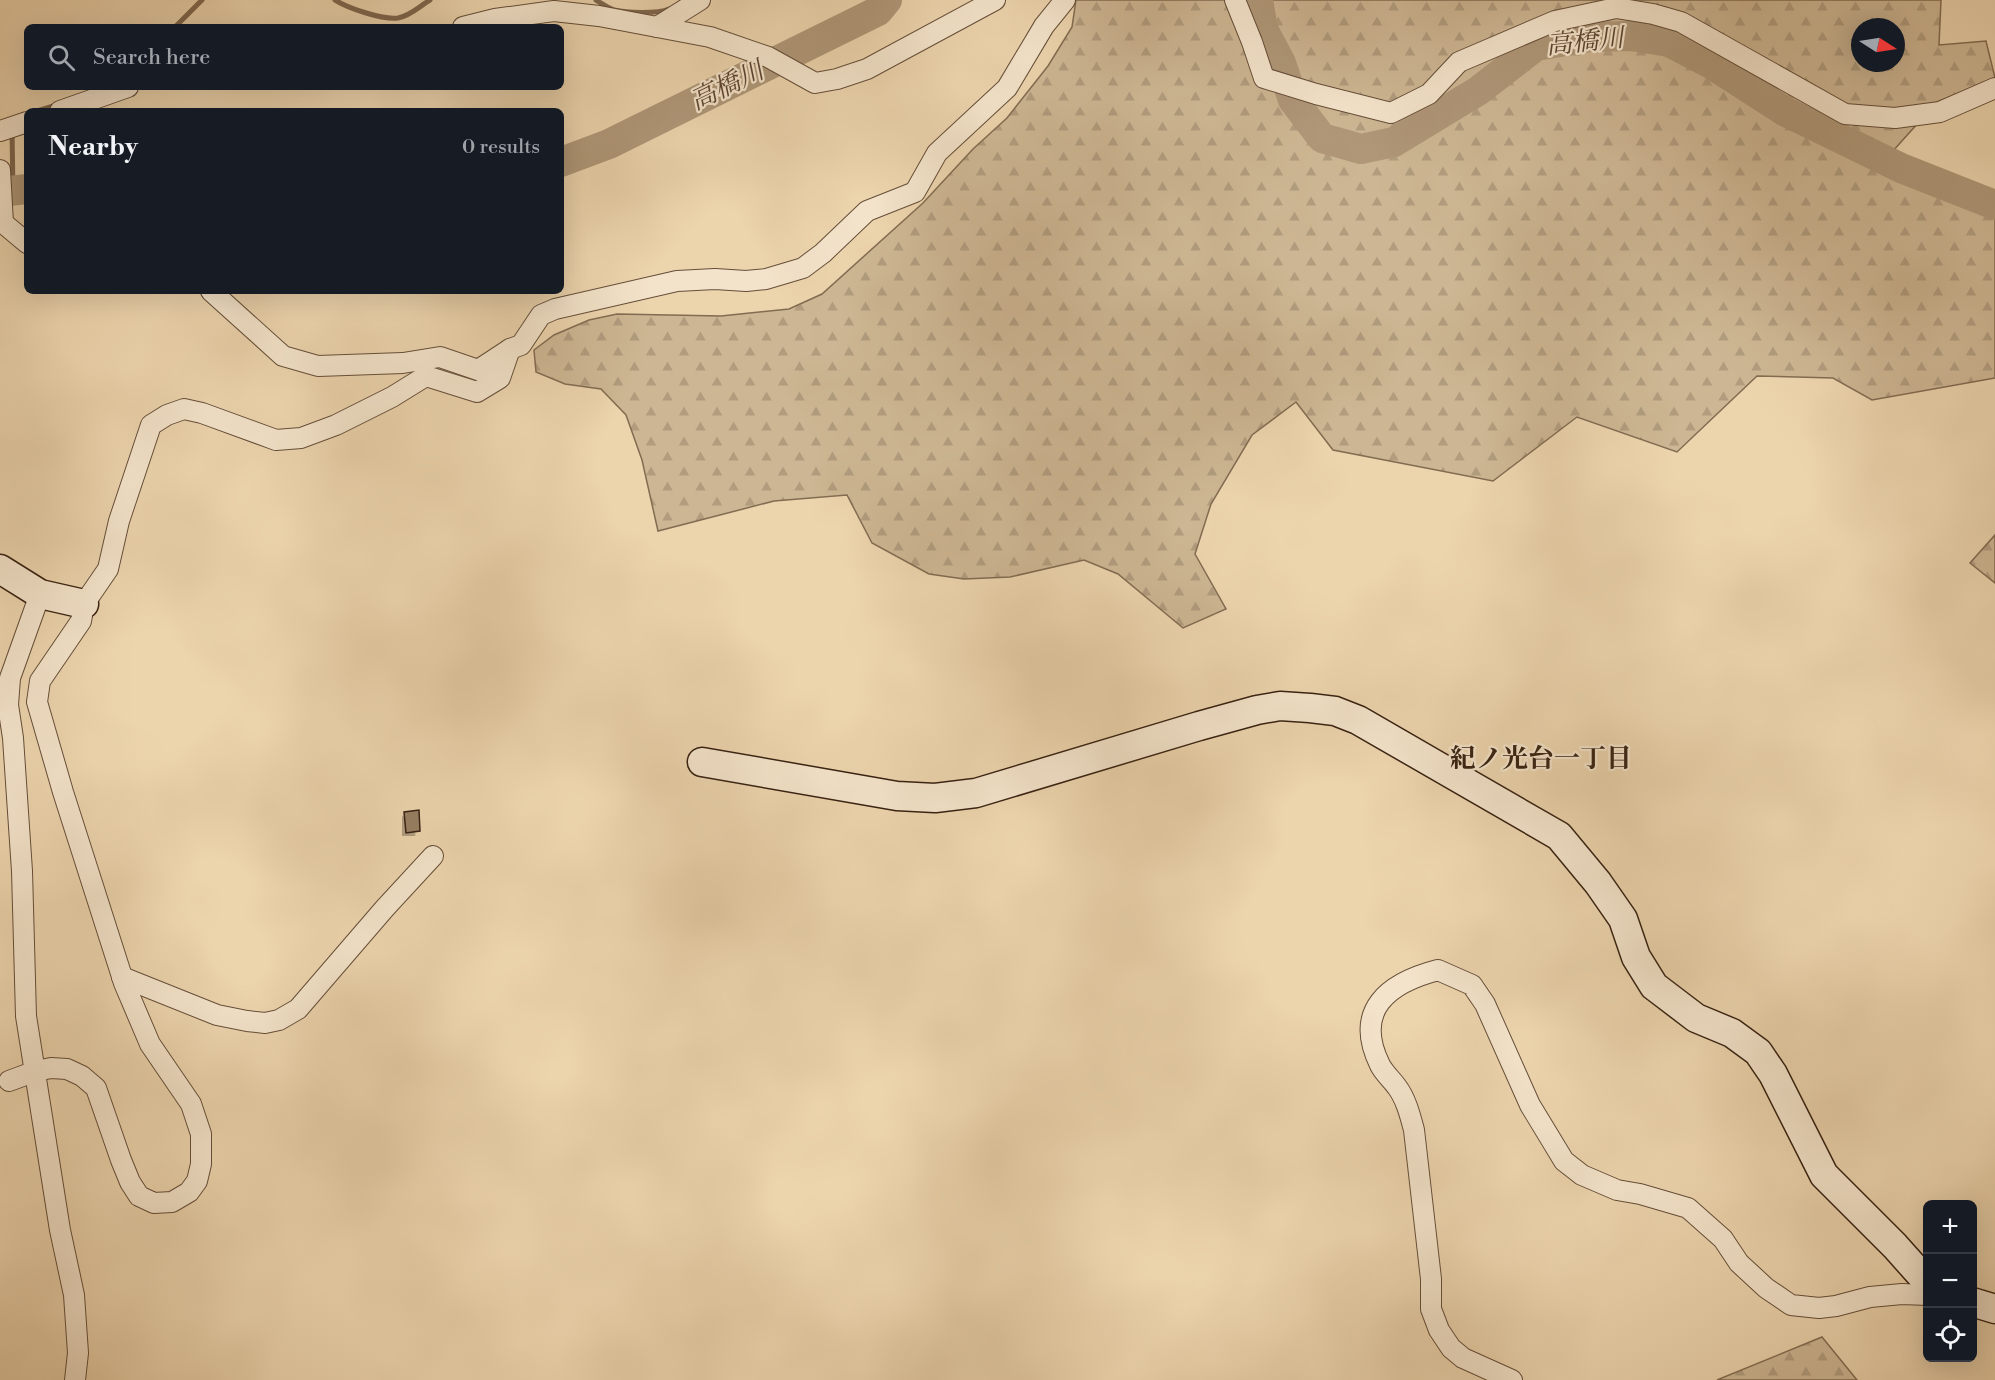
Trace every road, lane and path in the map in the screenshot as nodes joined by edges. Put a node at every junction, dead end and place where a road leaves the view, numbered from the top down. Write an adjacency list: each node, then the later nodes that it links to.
1 (700, 0): 6 (street)
2 (995, 0): 6 (street)
3 (1065, 0): 15 (street)
4 (1235, 0): 7 (street)
5 (475, 24): 6 (street)
6 (657, 27)
7 (1995, 88)
8 (120, 90): 9 (street)
9 (68, 108)
10 (24, 123): 11 (street)
11 (0, 131)
12 (1, 171): 13 (street)
13 (24, 240)
14 (214, 294): 15 (street)
15 (510, 349): 18 (street)
16 (0, 569): 17 (street)
17 (40, 594): 18 (street); 19 (street)
18 (84, 604): 22 (street)
19 (4, 706): 23 (street)
20 (702, 762): 25 (street)
21 (433, 856): 22 (street)
22 (122, 977): 23 (street)
23 (34, 1071): 24 (street); 29 (street)
24 (9, 1081)
25 (1923, 1277)
26 (1923, 1295): 30 (street)
27 (1977, 1304): 28 (street)
28 (1995, 1309)
29 (75, 1380)
30 (1512, 1380)

